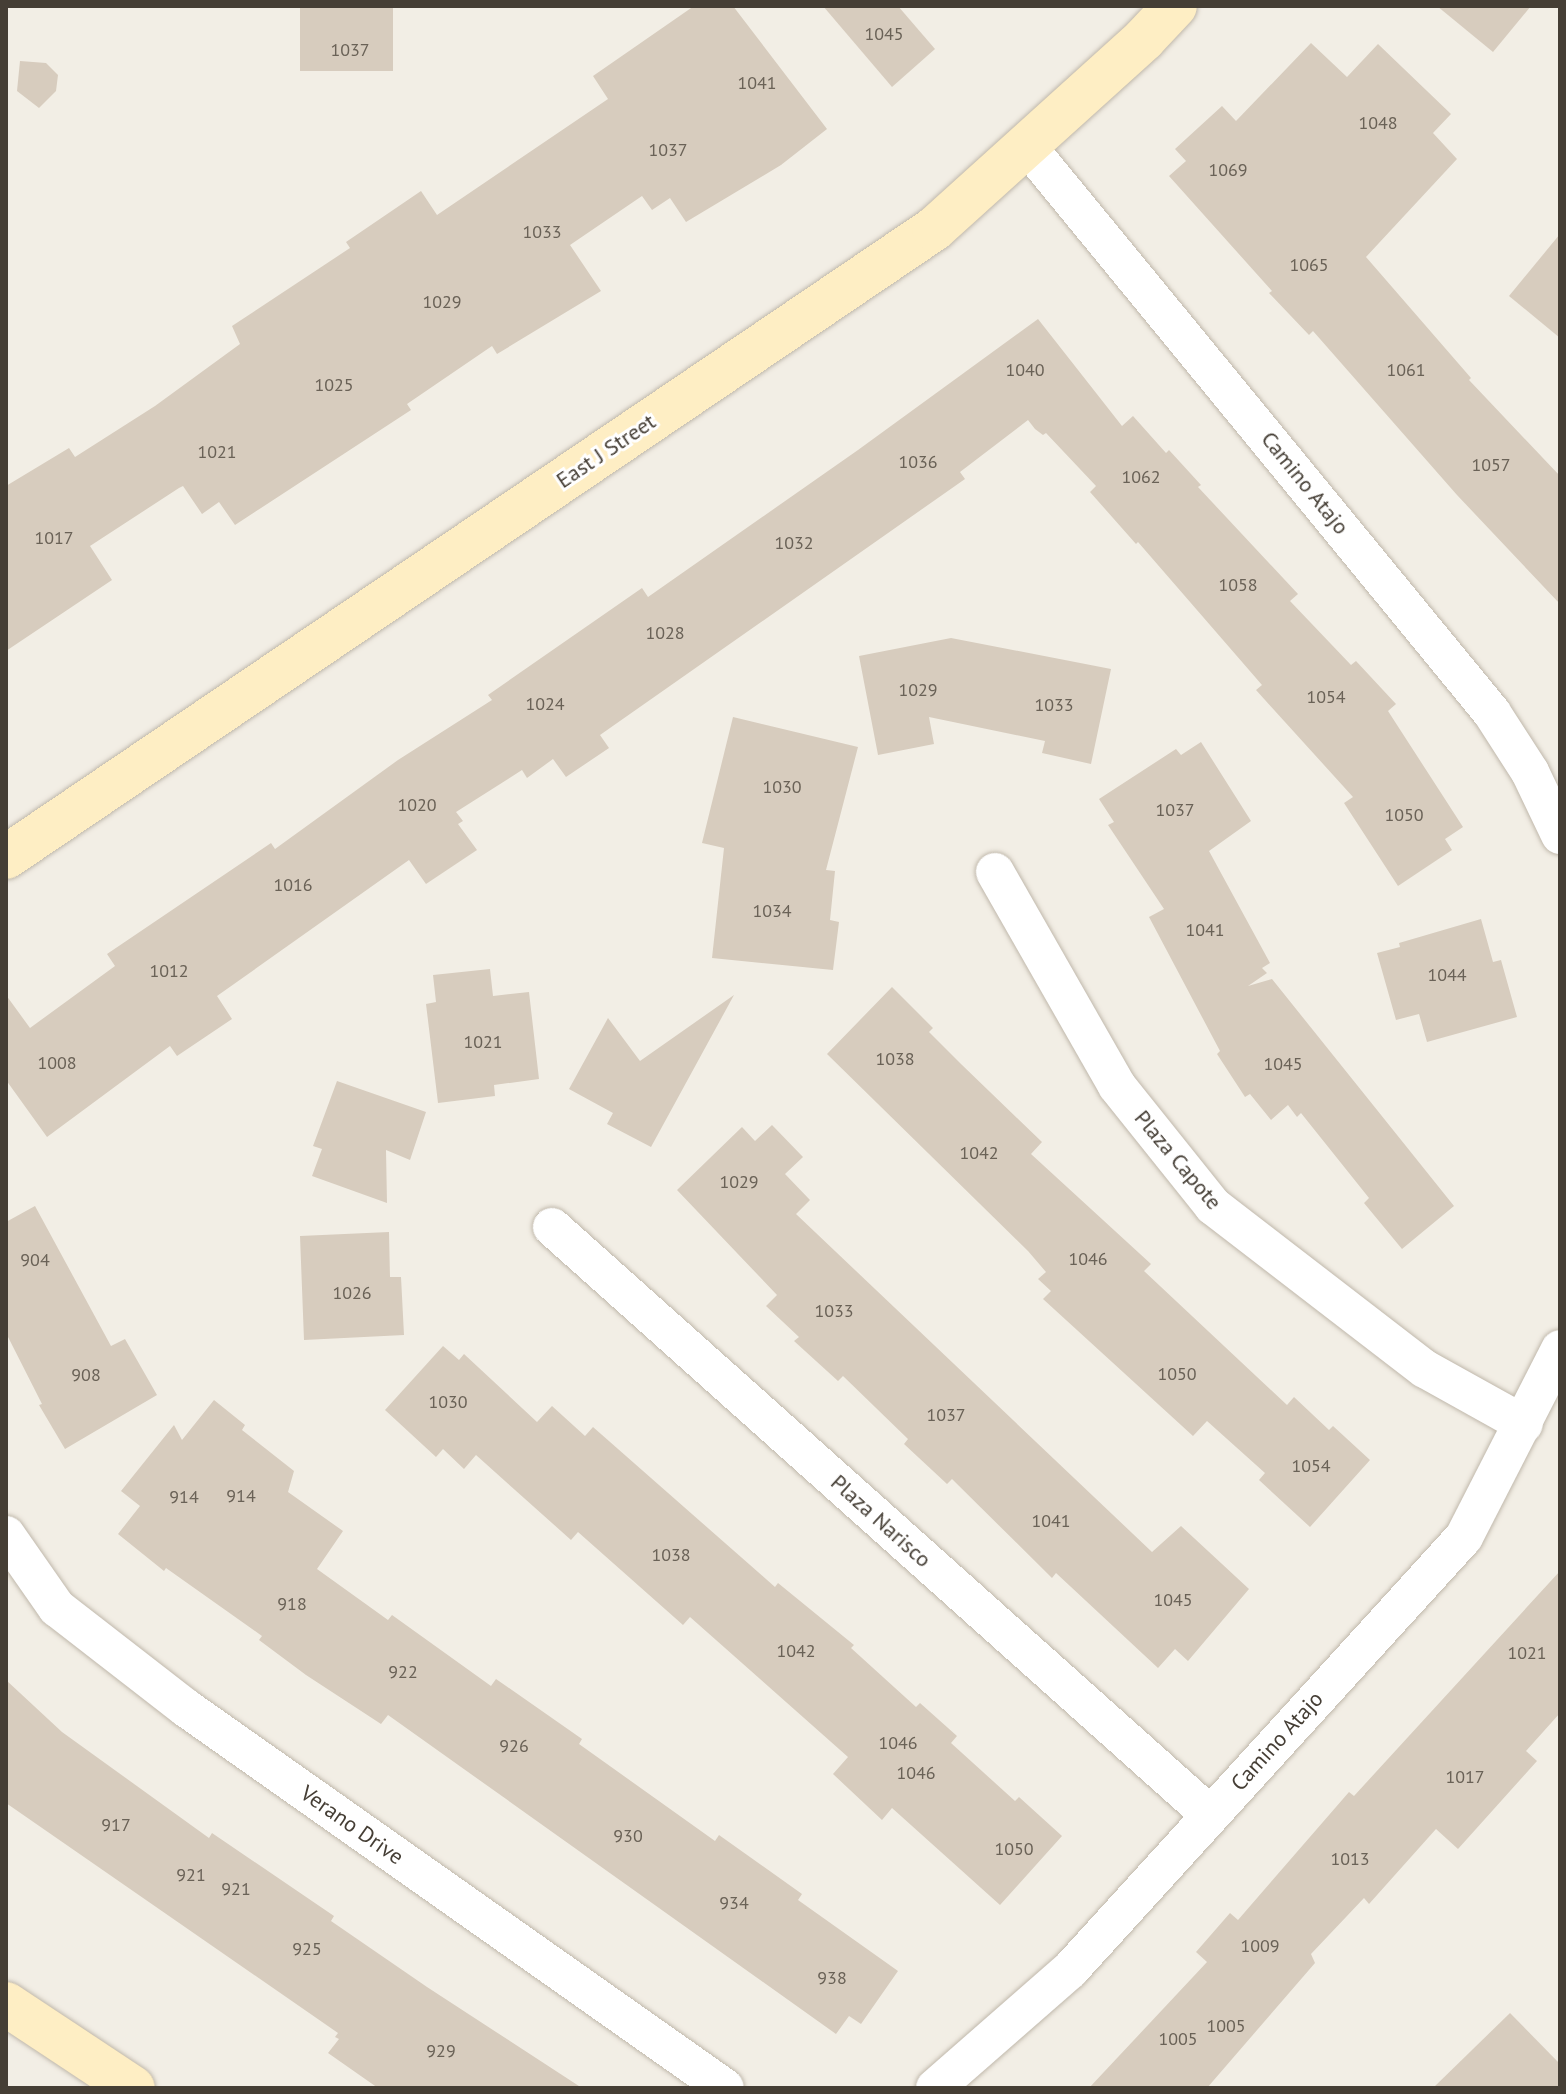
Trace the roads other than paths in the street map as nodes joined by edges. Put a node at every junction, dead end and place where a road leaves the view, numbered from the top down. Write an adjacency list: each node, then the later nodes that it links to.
1 (1175, 6): 2 (street, East J Street)
2 (1027, 146): 3 (street, Camino Atajo); 4 (street, East J Street)
3 (1560, 835)
4 (6, 857)
5 (995, 872): 8 (street, Plaza Capote)
6 (552, 1227): 10 (street, Plaza Narisco)
7 (1560, 1349): 8 (street, Camino Atajo)
8 (1524, 1424): 10 (street, Camino Atajo)
9 (6, 1535): 13 (street, Verano Drive)
10 (1210, 1815): 14 (street, Camino Atajo)
11 (6, 2004): 12 (street)
12 (133, 2088)
13 (725, 2088)
14 (935, 2088)

